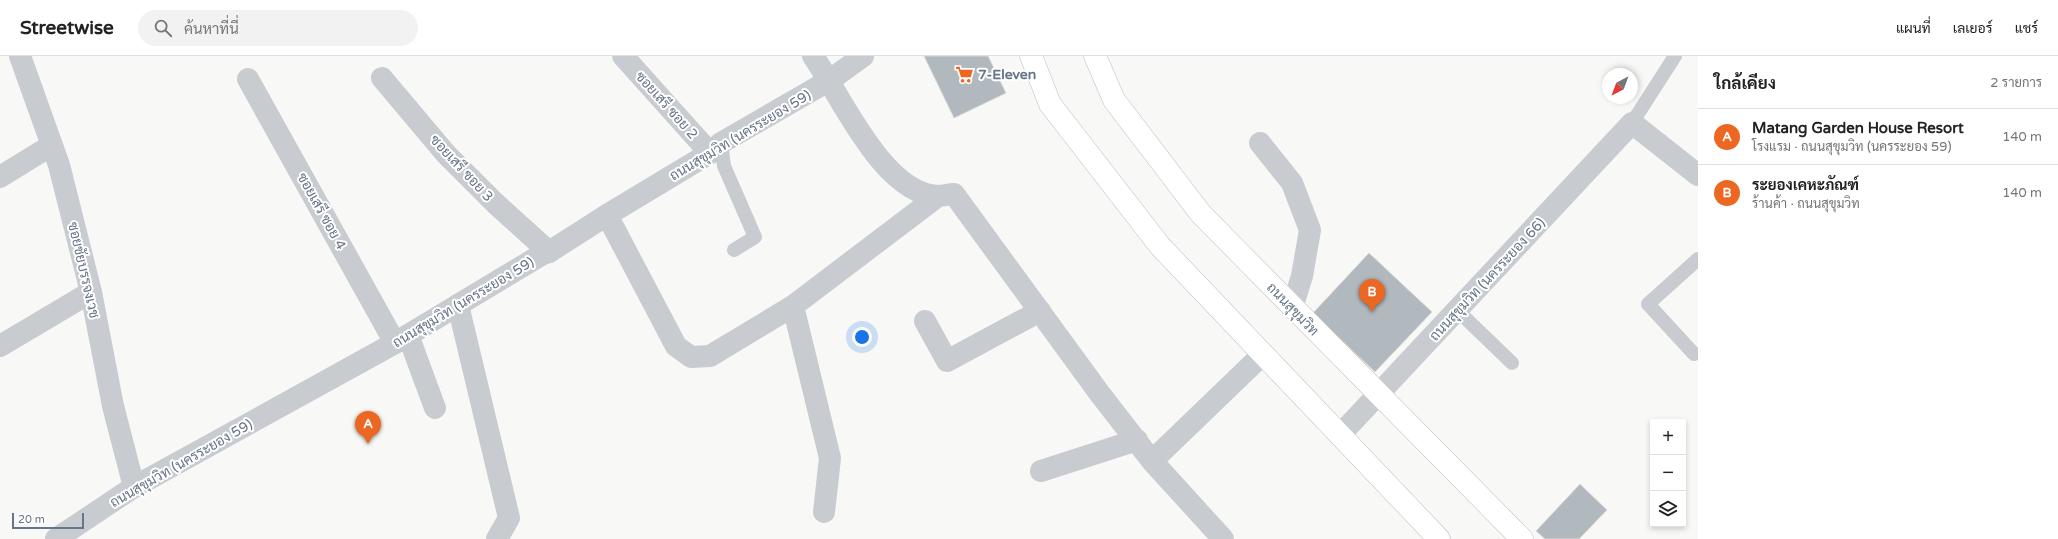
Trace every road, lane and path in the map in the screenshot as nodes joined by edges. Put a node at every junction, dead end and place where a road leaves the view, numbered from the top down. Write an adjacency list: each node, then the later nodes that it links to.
1 (20, 56): 13 (street, ซอยชัยบรรจงเวช)
2 (623, 56): 14 (street, ซอยเสรี ซอย 2)
3 (813, 56): 10 (street)
4 (863, 56): 10 (street, ถนนสุขุมวิท (นครระยอง 59))
5 (1031, 56): 32 (main road)
6 (1095, 56): 25 (main road, ถนนสุขุมวิท)
7 (1675, 56): 11 (lane)
8 (382, 78): 20 (street, ซอยเสรี ซอย 3)
9 (248, 79): 29 (street, ซอยเสรี ซอย 4)
10 (830, 80): 14 (street, ถนนสุขุมวิท (นครระยอง 59)); 17 (street)
11 (1632, 123): 15 (street); 27 (street, ถนนสุขุมวิท (นครระยอง 66))
12 (1260, 143): 25 (street)
13 (52, 145): 16 (street); 22 (street, ซอยชัยบรรจงเวช)
14 (716, 148): 18 (street, ถนนสุขุมวิท (นครระยอง 59)); 19 (lane)
15 (1698, 175)
16 (0, 177)
17 (938, 196): 24 (street); 26 (street)
18 (607, 215): 20 (street, ถนนสุขุมวิท (นครระยอง 59)); 24 (street)
19 (734, 250)
20 (549, 252): 23 (street, ถนนสุขุมวิท (นครระยอง 59))
21 (1697, 261): 31 (lane)
22 (91, 292): 30 (street); 40 (street, ซอยชัยบรรจงเวช)
23 (458, 305): 29 (street, ถนนสุขุมวิท (นครระยอง 59)); 43 (street)
24 (793, 306): 41 (street)
25 (1292, 308): 34 (main road, ถนนสุขุมวิท)
26 (1040, 311): 28 (street); 37 (street)
27 (1458, 311): 33 (lane); 34 (street, ถนนสุขุมวิท (นครระยอง 66))
28 (925, 321)
29 (402, 339): 35 (street, ซอยเสรี ซอย 4); 40 (street, ถนนสุขุมวิท (นครระยอง 59))
30 (0, 346)
31 (1694, 354)
32 (1262, 355): 36 (main road); 38 (street)
33 (1512, 364)
34 (1378, 395): 36 (street, ถนนสุขุมวิท (นครระยอง 66)); 46 (main road, ถนนสุขุมวิท)
35 (435, 408)
36 (1340, 435): 45 (main road)
37 (1136, 440): 38 (street); 39 (street)
38 (1152, 461): 44 (street)
39 (1041, 470)
40 (134, 487): 42 (street, ถนนสุขุมวิท (นครระยอง 59))
41 (824, 512)
42 (56, 539)
43 (496, 539)
44 (1223, 539)
45 (1439, 539)
46 (1522, 539)

